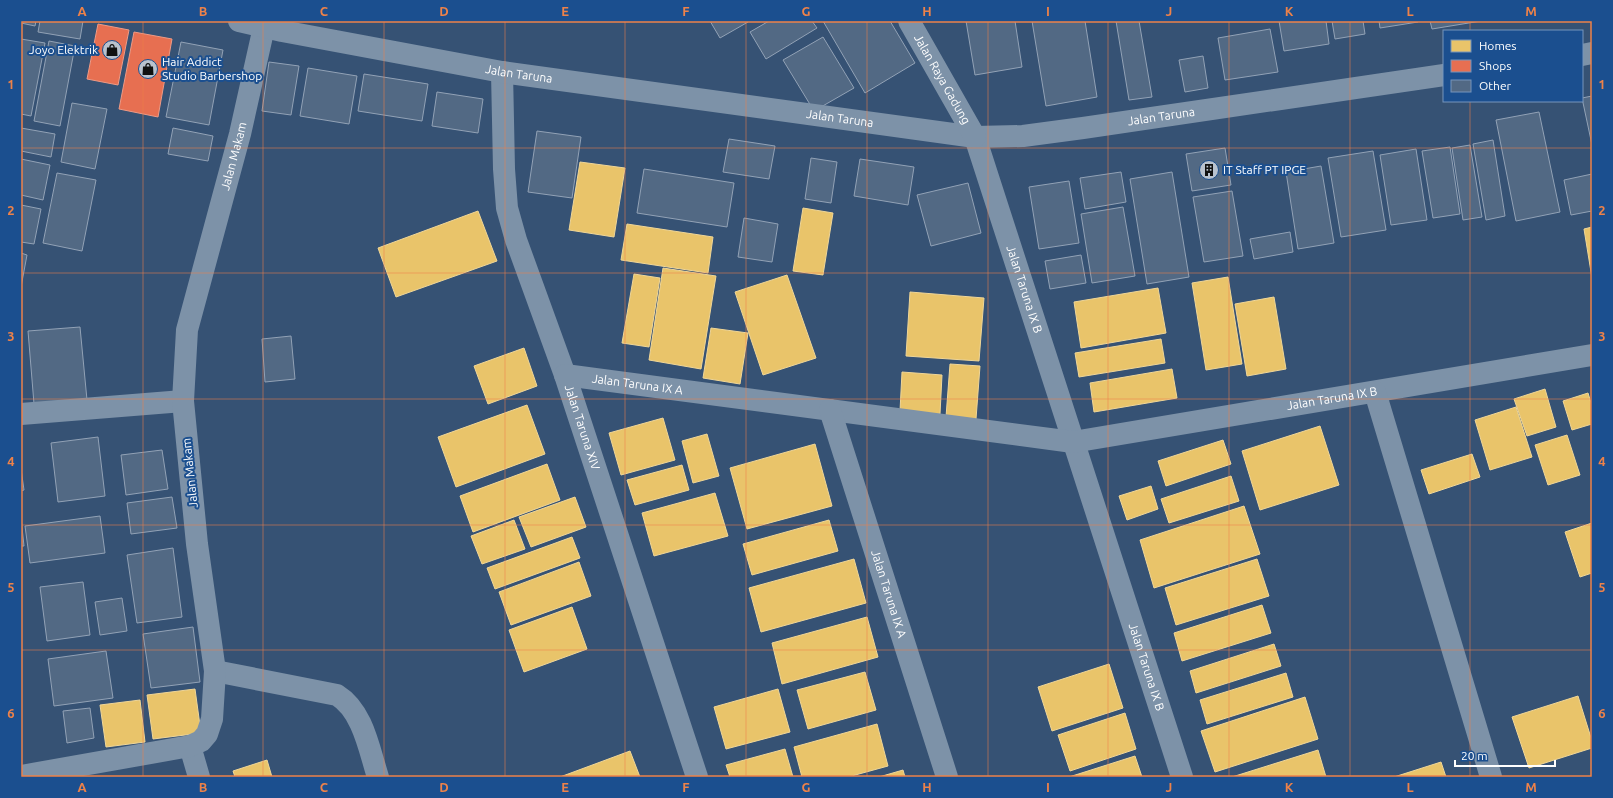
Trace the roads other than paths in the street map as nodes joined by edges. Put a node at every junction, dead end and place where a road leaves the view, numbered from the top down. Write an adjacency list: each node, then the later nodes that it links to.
1 (239, 21): 3 (street, Jalan Taruna)
2 (909, 21): 6 (street, Jalan Raya Gadung)
3 (264, 27): 4 (street, Jalan Taruna); 10 (street, Jalan Makam)
4 (502, 72): 6 (street, Jalan Taruna); 8 (street, Jalan Taruna XIV)
5 (1443, 75): 6 (street, Jalan Taruna)
6 (975, 137): 13 (street, Jalan Taruna IX B)
7 (1592, 355): 9 (street, Jalan Taruna IX B)
8 (565, 375): 11 (street, Jalan Taruna IX A); 20 (street, Jalan Taruna XIV)
9 (1374, 392): 13 (street, Jalan Taruna IX B); 23 (street)
10 (182, 401): 12 (street); 14 (street, Jalan Makam)
11 (830, 410): 13 (street, Jalan Taruna IX A); 21 (street, Jalan Taruna IX A)
12 (21, 414)
13 (1073, 442): 22 (street, Jalan Taruna IX B)
14 (215, 671): 15 (street, Jalan Makam); 19 (street)
15 (190, 746): 16 (street, Jalan Makam); 18 (street)
16 (50, 774): 17 (street, Jalan Makam)
17 (21, 776)
18 (199, 777)
19 (378, 777)
20 (697, 777)
21 (946, 777)
22 (1182, 777)
23 (1490, 777)

